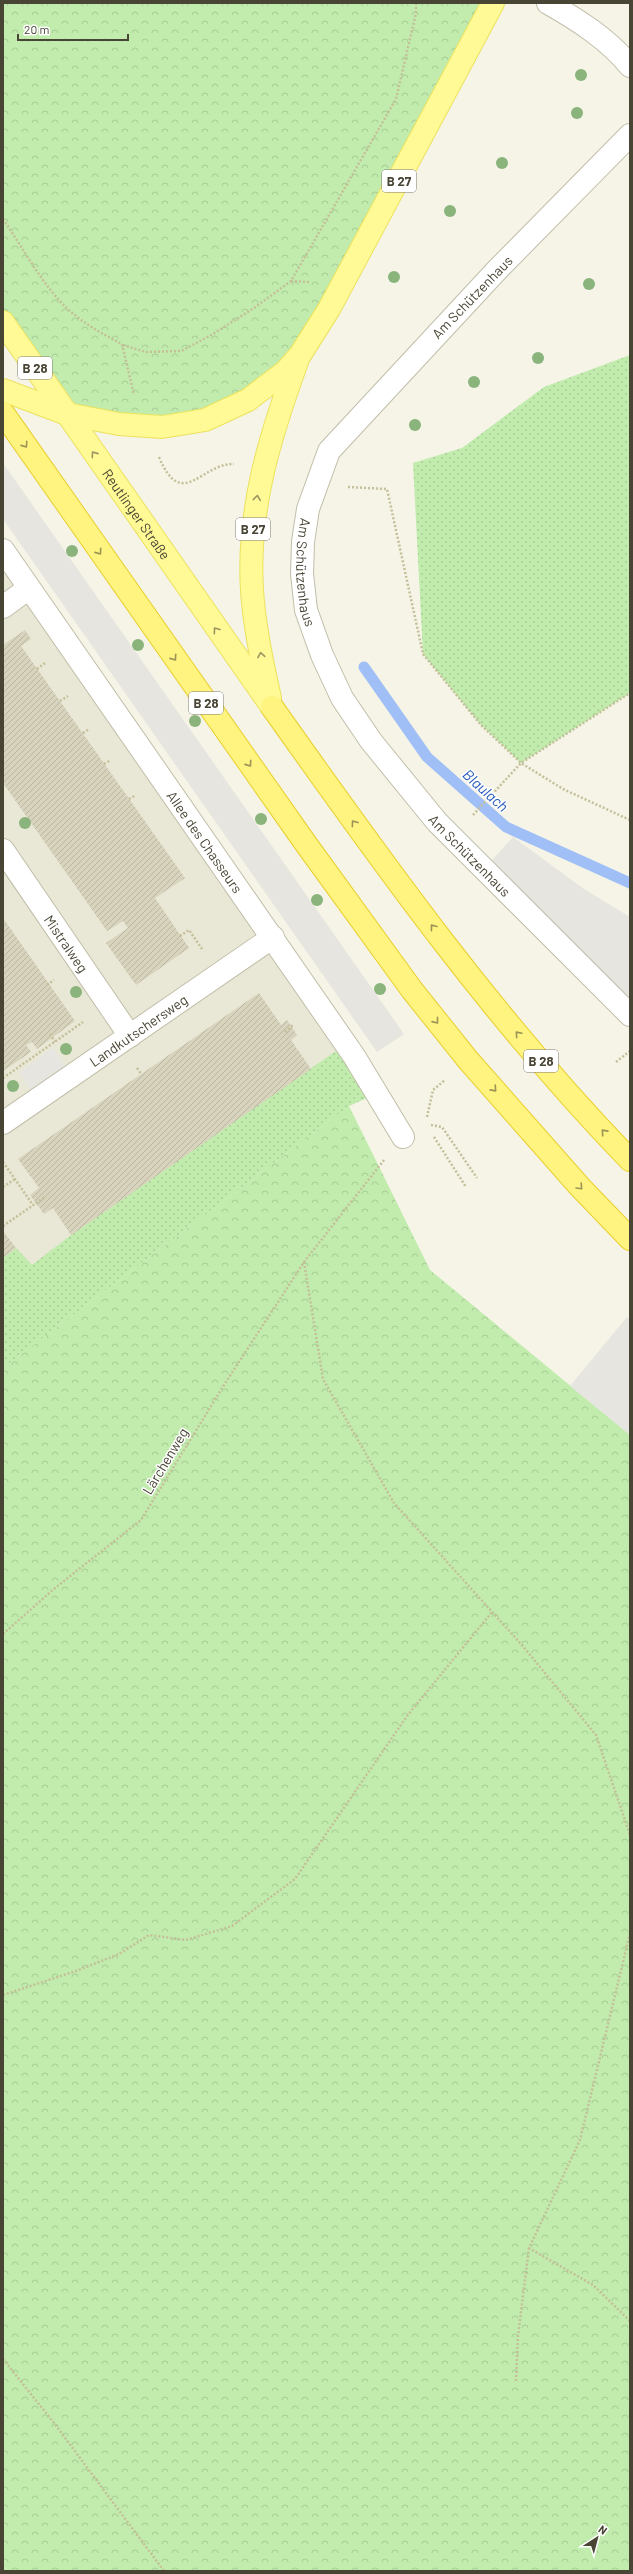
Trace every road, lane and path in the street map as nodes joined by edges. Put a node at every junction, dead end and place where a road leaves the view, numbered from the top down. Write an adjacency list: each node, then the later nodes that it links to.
1 (416, 3): 8 (path)
2 (493, 3): 9 (main road, B 27)
3 (548, 3): 4 (street)
4 (630, 66)
5 (630, 135): 15 (street, Am Schützenhaus)
6 (3, 219): 8 (path)
7 (3, 322): 12 (main road, Reutlinger Straße / B 28)
8 (122, 344): 13 (path)
9 (300, 355): 13 (main road, B 27); 14 (main road, B 27)
10 (3, 390): 12 (main road)
11 (3, 413): 53 (highway, B 28, one-way to 53)
12 (67, 414): 13 (main road, B 27); 24 (main road, Reutlinger Straße / B 28, one-way to 12)
13 (147, 427): 14 (path)
14 (262, 470): 24 (main road, B 27, one-way to 14)
15 (316, 484): 25 (path); 31 (street, Am Schützenhaus)
16 (3, 550): 17 (street, Allee des Chasseurs)
17 (29, 588): 18 (street); 29 (street, Allee des Chasseurs)
18 (3, 607)
19 (47, 662): 20 (path)
20 (37, 669)
21 (630, 693): 25 (path)
22 (70, 694): 23 (path)
23 (60, 701)
24 (272, 707): 44 (highway, B 28, one-way to 24)
25 (521, 763): 26 (path); 27 (path)
26 (475, 813)
27 (630, 820)
28 (3, 850): 30 (street, Mistralweg)
29 (273, 937): 35 (street, Landkutschersweg); 43 (street, Allee des Chasseurs)
30 (109, 1004): 35 (street, Mistralweg); 36 (path)
31 (630, 1016)
32 (293, 1026): 33 (path)
33 (285, 1032)
34 (50, 1034): 36 (path)
35 (130, 1036): 41 (street, Landkutschersweg)
36 (55, 1042): 39 (path)
37 (630, 1051): 38 (path)
38 (616, 1062)
39 (3, 1078)
40 (433, 1090): 42 (path)
41 (3, 1123)
42 (426, 1124): 46 (path); 49 (path)
43 (403, 1137): 54 (path, Lärchenweg)
44 (630, 1160)
45 (3, 1162): 47 (path)
46 (477, 1178)
47 (15, 1179): 48 (path); 51 (path)
48 (3, 1187)
49 (466, 1187)
50 (45, 1197): 51 (path)
51 (33, 1205): 52 (path)
52 (3, 1226)
53 (630, 1239)
54 (304, 1262): 55 (path); 56 (path, Lärchenweg)
55 (492, 1612): 57 (path); 59 (path)
56 (3, 1634)
57 (630, 1835)
58 (630, 1933): 60 (path)
59 (3, 1996)
60 (529, 2248): 61 (path); 63 (path)
61 (630, 2321)
62 (3, 2359): 64 (path)
63 (516, 2381)
64 (164, 2571)

